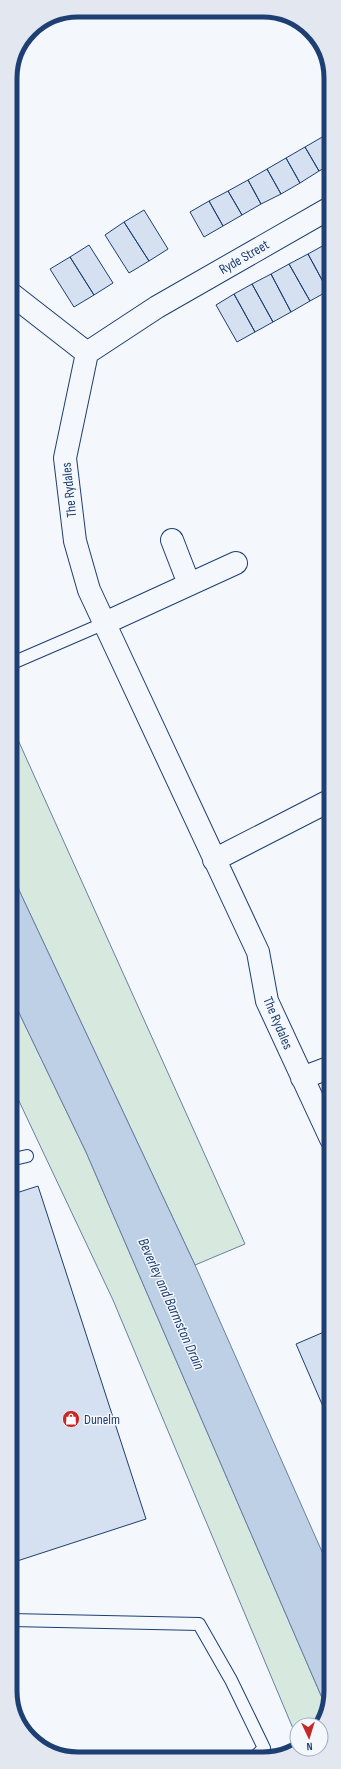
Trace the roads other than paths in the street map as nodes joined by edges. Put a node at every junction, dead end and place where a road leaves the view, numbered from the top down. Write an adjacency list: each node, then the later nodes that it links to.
1 (324, 211): 3 (street, Ryde Street)
2 (17, 299): 3 (street)
3 (87, 354): 7 (street, The Rydales)
4 (172, 540): 6 (street)
5 (236, 563): 6 (street)
6 (189, 584): 7 (street)
7 (105, 623): 8 (lane); 10 (street, The Rydales)
8 (17, 661)
9 (324, 804): 10 (street)
10 (214, 860): 12 (street, The Rydales)
11 (324, 1070): 12 (street)
12 (302, 1078): 13 (street, The Rydales)
13 (324, 1124)
14 (27, 1156): 15 (lane)
15 (17, 1158)
16 (17, 1620): 17 (lane)
17 (260, 1752)

